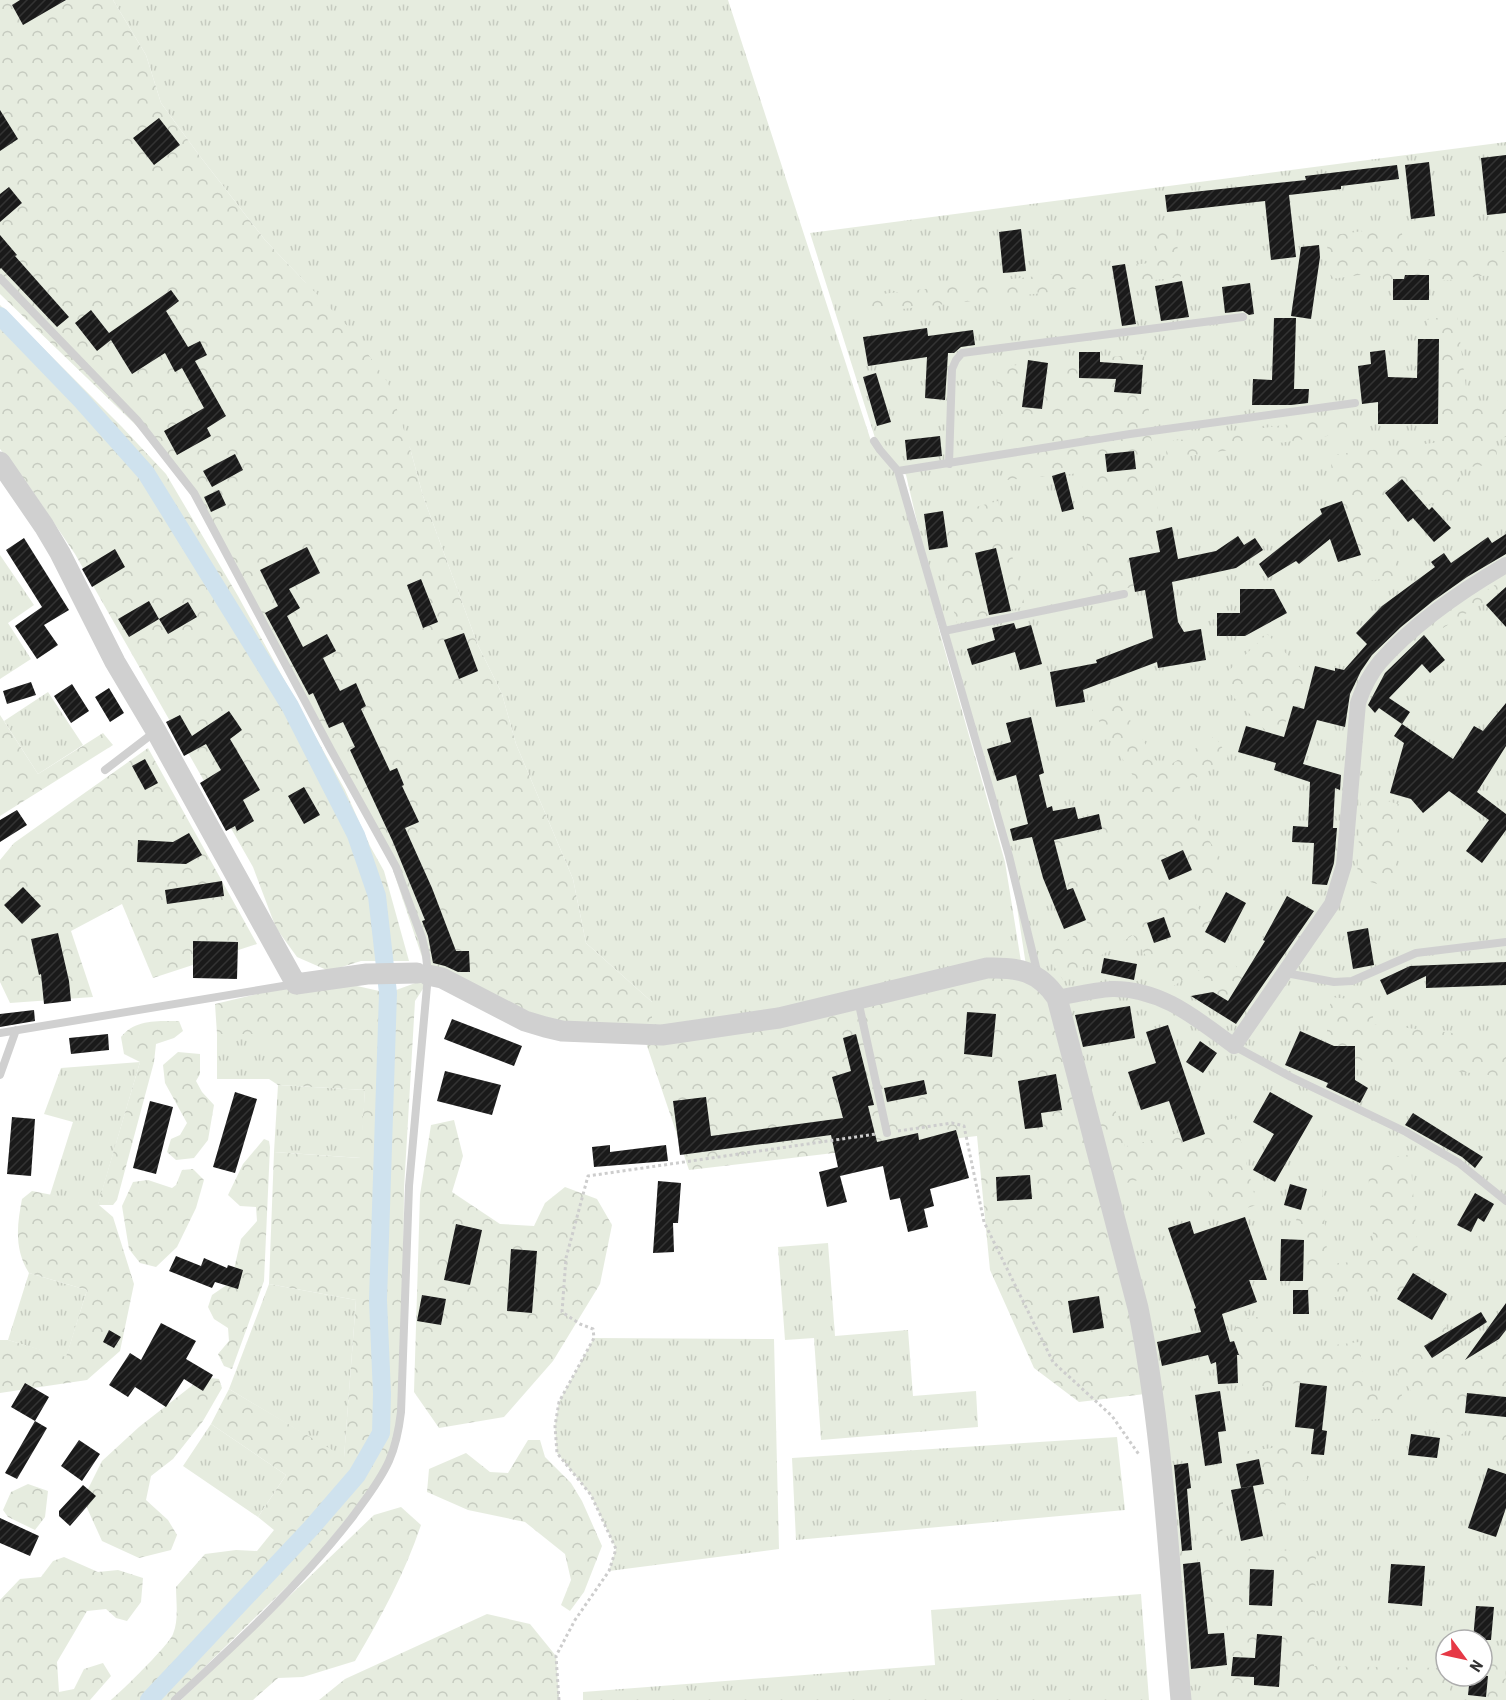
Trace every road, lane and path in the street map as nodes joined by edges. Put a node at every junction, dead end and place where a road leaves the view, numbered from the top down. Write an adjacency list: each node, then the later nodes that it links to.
1 (0, 278): 15 (lane)
2 (1244, 317): 6 (lane)
3 (1355, 403): 6 (lane)
4 (874, 441): 7 (lane)
5 (0, 462): 11 (street)
6 (950, 464): 7 (lane)
7 (898, 471): 10 (lane)
8 (1506, 565): 14 (street)
9 (1124, 594): 10 (lane)
10 (945, 631): 16 (lane)
11 (156, 731): 12 (lane); 17 (street)
12 (105, 770)
13 (1506, 942): 14 (lane)
14 (1286, 973): 22 (street)
15 (422, 974): 17 (street); 19 (street); 27 (lane)
16 (1039, 978): 18 (street); 19 (street)
17 (296, 984): 20 (lane)
18 (1057, 998): 22 (street); 29 (street)
19 (858, 999): 24 (lane)
20 (16, 1030): 21 (lane); 23 (lane)
21 (0, 1033)
22 (1234, 1046): 25 (lane)
23 (0, 1075)
24 (887, 1132): 26 (path); 28 (path)
25 (1506, 1202)
26 (1143, 1461)
27 (175, 1700)
28 (559, 1700)
29 (1181, 1700)

